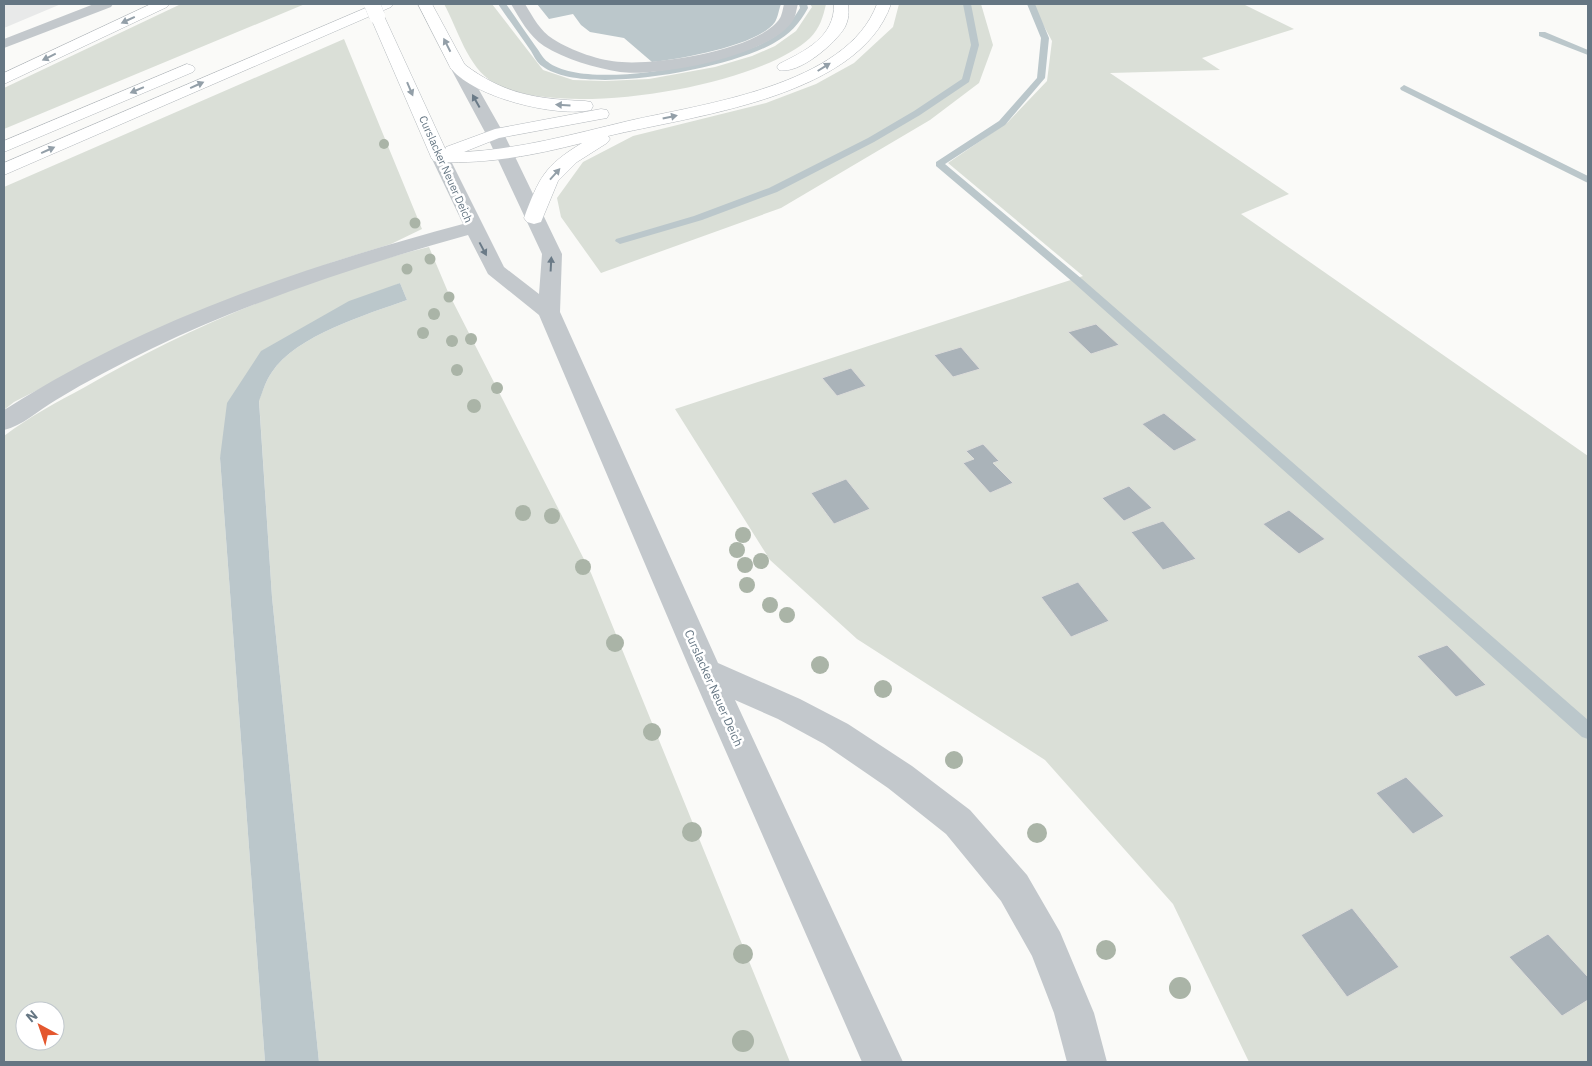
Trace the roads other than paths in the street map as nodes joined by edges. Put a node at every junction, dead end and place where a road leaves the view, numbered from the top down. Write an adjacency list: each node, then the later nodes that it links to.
1 (106, 4): 11 (street)
2 (162, 4): 15 (main road, one-way to 15)
3 (386, 4): 10 (main road)
4 (397, 4): 10 (main road)
5 (424, 4): 13 (main road, Curslacker Neuer Deich, one-way to 5)
6 (518, 4): 7 (street)
7 (791, 4)
8 (841, 4): 14 (main road)
9 (884, 4): 16 (main road, one-way to 9)
10 (366, 9): 20 (main road, Curslacker Neuer Deich, one-way to 20, bridge); 21 (main road, one-way to 10)
11 (4, 44)
12 (201, 63): 18 (main road, one-way to 18)
13 (458, 67): 16 (main road, one-way to 13); 17 (street, Curslacker Neuer Deich, one-way to 13)
14 (768, 74)
15 (4, 79)
16 (618, 115): 17 (main road); 19 (main road); 22 (main road, one-way to 16)
17 (494, 134): 19 (street, Curslacker Neuer Deich); 20 (main road)
18 (4, 147)
19 (504, 154): 20 (main road); 22 (street, Curslacker Neuer Deich)
20 (440, 157): 23 (street, Curslacker Neuer Deich)
21 (4, 170)
22 (534, 218): 24 (street, Curslacker Neuer Deich, one-way to 22)
23 (472, 228): 24 (street, Curslacker Neuer Deich, one-way to 24); 25 (street)
24 (548, 312): 26 (street, Curslacker Neuer Deich)
25 (4, 422)
26 (707, 672): 27 (street, Curslacker Neuer Deich); 28 (street)
27 (883, 1062)
28 (1086, 1062)

